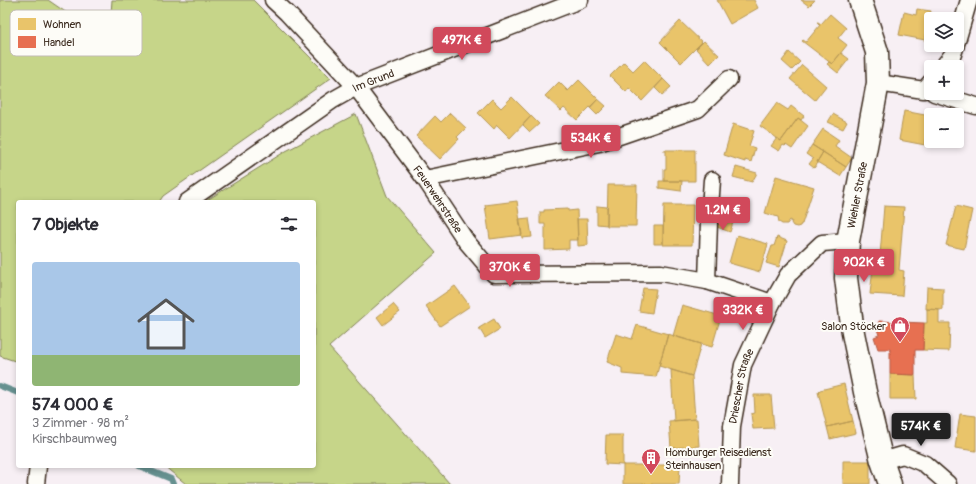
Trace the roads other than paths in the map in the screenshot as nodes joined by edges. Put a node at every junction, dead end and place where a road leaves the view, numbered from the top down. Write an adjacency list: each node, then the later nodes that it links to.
1 (273, 0): 8 (street, Feuerwehrstraße)
2 (580, 0): 8 (street, Im Grund)
3 (860, 0): 7 (main road, Wiehler Straße)
4 (969, 0): 5 (street)
5 (964, 17)
6 (729, 79): 12 (street)
7 (878, 83): 9 (street); 15 (main road, Wiehler Straße)
8 (356, 87): 12 (street, Feuerwehrstraße); 14 (street, Im Grund)
9 (924, 88)
10 (960, 100): 11 (street)
11 (976, 106)
12 (425, 179): 16 (street, Feuerwehrstraße)
13 (712, 180): 16 (street)
14 (190, 200)
15 (848, 240): 17 (street, Driescher Straße); 18 (main road, Wiehler Straße)
16 (707, 281): 17 (street, Feuerwehrstraße)
17 (772, 303): 21 (street, Driescher Straße)
18 (882, 460): 22 (main road, Wiehler Straße); 23 (street)
19 (38, 468): 20 (street)
20 (36, 484)
21 (730, 484)
22 (890, 484)
23 (948, 484)

